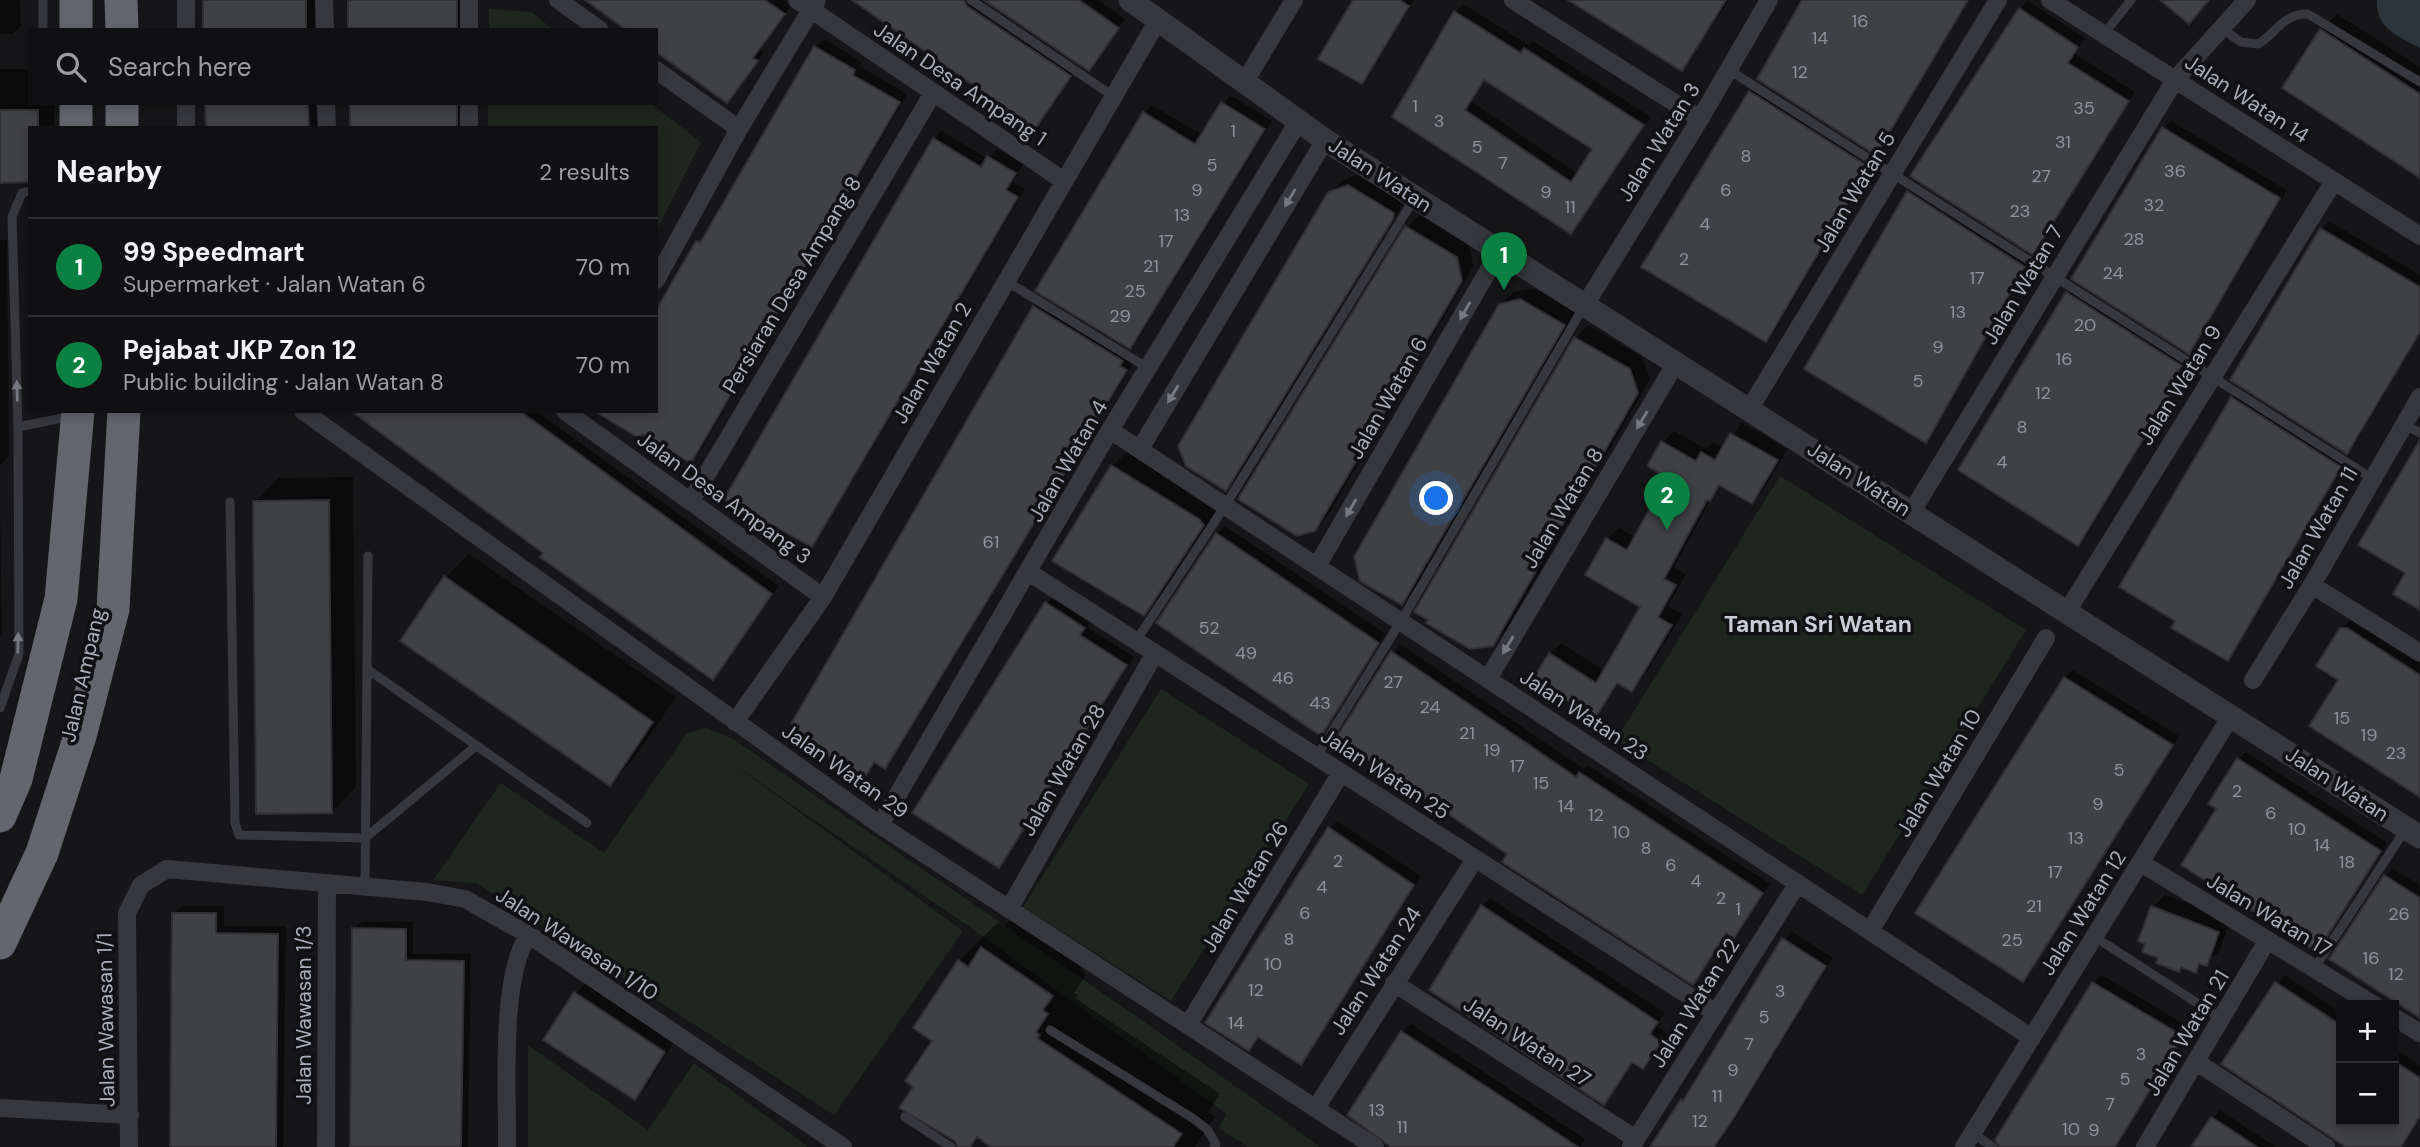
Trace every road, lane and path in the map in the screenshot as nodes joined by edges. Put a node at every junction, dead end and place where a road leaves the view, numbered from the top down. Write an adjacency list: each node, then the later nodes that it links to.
1 (43, 0): 20 (lane)
2 (78, 0): 21 (highway)
3 (110, 0): 22 (street)
4 (121, 0): 23 (highway)
5 (186, 0): 24 (street)
6 (324, 0): 25 (street)
7 (469, 0): 26 (street)
8 (558, 0): 27 (street)
9 (971, 0): 36 (lane)
10 (1130, 0): 19 (street, Jalan Watan)
11 (1294, 0): 34 (street)
12 (1513, 0): 43 (street)
13 (1769, 0): 30 (street, Jalan Watan 3)
14 (1998, 0): 53 (street, Jalan Watan 5)
15 (2050, 0): 29 (street, Jalan Watan 14)
16 (2131, 0): 29 (lane)
17 (2247, 0): 28 (street, Jalan Watan 7)
18 (808, 3): 35 (street, Jalan Desa Ampang 1); 51 (street)
19 (1158, 20): 34 (street, Jalan Watan); 36 (street, Jalan Watan 2)
20 (43, 28)
21 (78, 28)
22 (110, 28)
23 (122, 28)
24 (186, 28)
25 (325, 28)
26 (469, 28)
27 (597, 28)
28 (2221, 28): 32 (street, Jalan Watan 7); 33 (lane)
29 (2104, 34): 32 (street, Jalan Watan 14)
30 (1729, 70): 43 (street, Jalan Watan 3); 53 (lane)
31 (658, 71): 51 (street)
32 (2175, 80): 55 (street, Jalan Watan 14); 61 (street, Jalan Watan 7)
33 (2420, 82)
34 (1244, 83): 44 (street, Jalan Watan)
35 (933, 93): 54 (street, Jalan Desa Ampang 1); 82 (street, Persiaran Desa Ampang 8)
36 (1113, 96): 54 (street, Jalan Watan 2)
37 (78, 105): 45 (highway)
38 (111, 105): 46 (street)
39 (122, 105): 47 (highway)
40 (186, 105): 48 (street)
41 (326, 105): 49 (street)
42 (469, 105): 50 (street)
43 (1700, 119): 63 (street, Jalan Watan 3)
44 (1298, 122): 52 (street, Jalan Watan); 65 (street, Jalan Watan 4)
45 (78, 126)
46 (111, 126)
47 (122, 126)
48 (186, 126)
49 (327, 126)
50 (469, 126)
51 (739, 129): 60 (street)
52 (1325, 140): 57 (street, Jalan Watan); 80 (street, one-way to 80)
53 (1893, 174): 61 (lane); 68 (street, Jalan Watan 5)
54 (1064, 181): 62 (street, Jalan Watan 2)
55 (2334, 181): 58 (street, Jalan Watan 14); 66 (street, Jalan Watan 9)
56 (28, 192): 77 (lane, one-way to 56)
57 (1415, 198): 59 (street, Jalan Watan); 84 (lane)
58 (2420, 236)
59 (1499, 252): 63 (street, Jalan Watan); 87 (street, Jalan Watan 6, one-way to 87)
60 (658, 276)
61 (2055, 277): 66 (lane); 85 (street, Jalan Watan 7)
62 (1006, 281): 65 (lane); 90 (street, Jalan Watan 2)
63 (1585, 305): 64 (street, Jalan Watan); 92 (lane)
64 (1677, 361): 68 (street, Jalan Watan); 98 (street, Jalan Watan 8, one-way to 98)
65 (1148, 368): 78 (street, Jalan Watan 4)
66 (2212, 376): 81 (lane); 91 (street, Jalan Watan 9)
67 (2420, 397): 76 (street, Jalan Watan 11)
68 (1750, 408): 85 (street, Jalan Watan)
69 (75, 413): 77 (lane)
70 (79, 413): 106 (highway)
71 (79, 413): 110 (street, Jalan Ampang)
72 (111, 413): 119 (street, Jalan Ampang)
73 (124, 413): 124 (highway)
74 (306, 413): 102 (street, Jalan Watan 29)
75 (575, 414): 82 (street, Jalan Desa Ampang 3)
76 (2404, 424): 79 (lane); 81 (street, Jalan Watan 11)
77 (18, 427): 100 (lane, one-way to 77)
78 (1110, 430): 80 (street, Jalan Watan 23); 88 (street, Jalan Watan 4)
79 (2420, 433)
80 (1140, 449): 84 (street, Jalan Watan 23)
81 (2373, 479): 89 (street, Jalan Watan 11)
82 (691, 501): 90 (street, Jalan Desa Ampang 3)
83 (230, 502): 111 (lane)
84 (1225, 506): 87 (street, Jalan Watan 23); 94 (lane)
85 (1911, 513): 91 (street, Jalan Watan)
86 (368, 556): 97 (lane)
87 (1317, 566): 92 (street, Jalan Watan 23)
88 (1030, 573): 94 (street, Jalan Watan 25); 108 (street, Jalan Watan 4)
89 (2312, 585): 96 (street); 99 (street, Jalan Watan 11)
90 (823, 597): 102 (street, Jalan Watan 2)
91 (2066, 613): 101 (street, Jalan Watan)
92 (1401, 621): 98 (street, Jalan Watan 23); 104 (lane)
93 (2046, 638): 120 (street, Jalan Watan 10)
94 (1136, 641): 95 (street, Jalan Watan 25)
95 (1155, 653): 104 (street, Jalan Watan 25); 118 (street, Jalan Watan 28)
96 (2420, 653)
97 (367, 669): 103 (lane); 111 (lane)
98 (1488, 679): 115 (street, Jalan Watan 23)
99 (2253, 680)
100 (0, 708)
101 (2231, 716): 109 (street, Jalan Watan); 113 (street, Jalan Watan 12)
102 (735, 722): 108 (street, Jalan Watan 29)
103 (476, 746): 107 (lane); 111 (lane)
104 (1317, 756): 105 (street, Jalan Watan 25)
105 (1341, 773): 112 (street, Jalan Watan 25); 131 (street, Jalan Watan 26)
106 (0, 816)
107 (587, 823)
108 (880, 825): 118 (street, Jalan Watan 29)
109 (2413, 833): 125 (lane)
110 (0, 835)
111 (365, 838): 117 (lane)
112 (1475, 859): 126 (street, Jalan Watan 24); 128 (street, Jalan Watan 25)
113 (2141, 863): 122 (street, Jalan Watan 12); 123 (street, Jalan Watan 17)
114 (167, 869): 116 (street, Jalan Wawasan 1/10); 138 (street, Jalan Wawasan 1/1)
115 (1798, 883): 120 (street, Jalan Watan 23); 128 (street, Jalan Watan 22)
116 (327, 884): 117 (street, Jalan Wawasan 1/10); 143 (street, Jalan Wawasan 1/3)
117 (365, 887): 121 (street, Jalan Wawasan 1/10)
118 (1009, 909): 131 (street, Jalan Watan 29)
119 (0, 926)
120 (1870, 931): 134 (street, Jalan Watan 23)
121 (529, 935): 144 (street); 145 (street, Jalan Wawasan 1/10)
122 (2095, 937): 129 (lane); 134 (street, Jalan Watan 12)
123 (2267, 941): 125 (street, Jalan Watan 17); 129 (street, Jalan Watan 21)
124 (0, 943)
125 (2314, 969): 127 (street, Jalan Watan 17)
126 (1394, 984): 137 (street, Jalan Watan 24); 141 (street, Jalan Watan 27)
127 (2366, 1000)
128 (1716, 1013): 141 (street, Jalan Watan 22)
129 (2222, 1019): 135 (street, Jalan Watan 21)
130 (2399, 1020): 133 (street)
131 (1188, 1026): 137 (street, Jalan Watan 29)
132 (1050, 1030): 147 (lane)
133 (2420, 1033)
134 (2032, 1038): 140 (street, Jalan Watan 12)
135 (2198, 1063): 150 (street, Jalan Watan 21); 151 (street)
136 (0, 1108): 138 (street)
137 (1316, 1108): 148 (street, Jalan Watan 29)
138 (130, 1115): 142 (street, Jalan Wawasan 1/1)
139 (905, 1116): 146 (lane)
140 (1968, 1140): 149 (lane)
141 (1633, 1143)
142 (130, 1147)
143 (326, 1147)
144 (508, 1147)
145 (843, 1147)
146 (951, 1147)
147 (1214, 1147)
148 (1375, 1147)
149 (1993, 1147)
150 (2145, 1147)
151 (2326, 1147)

